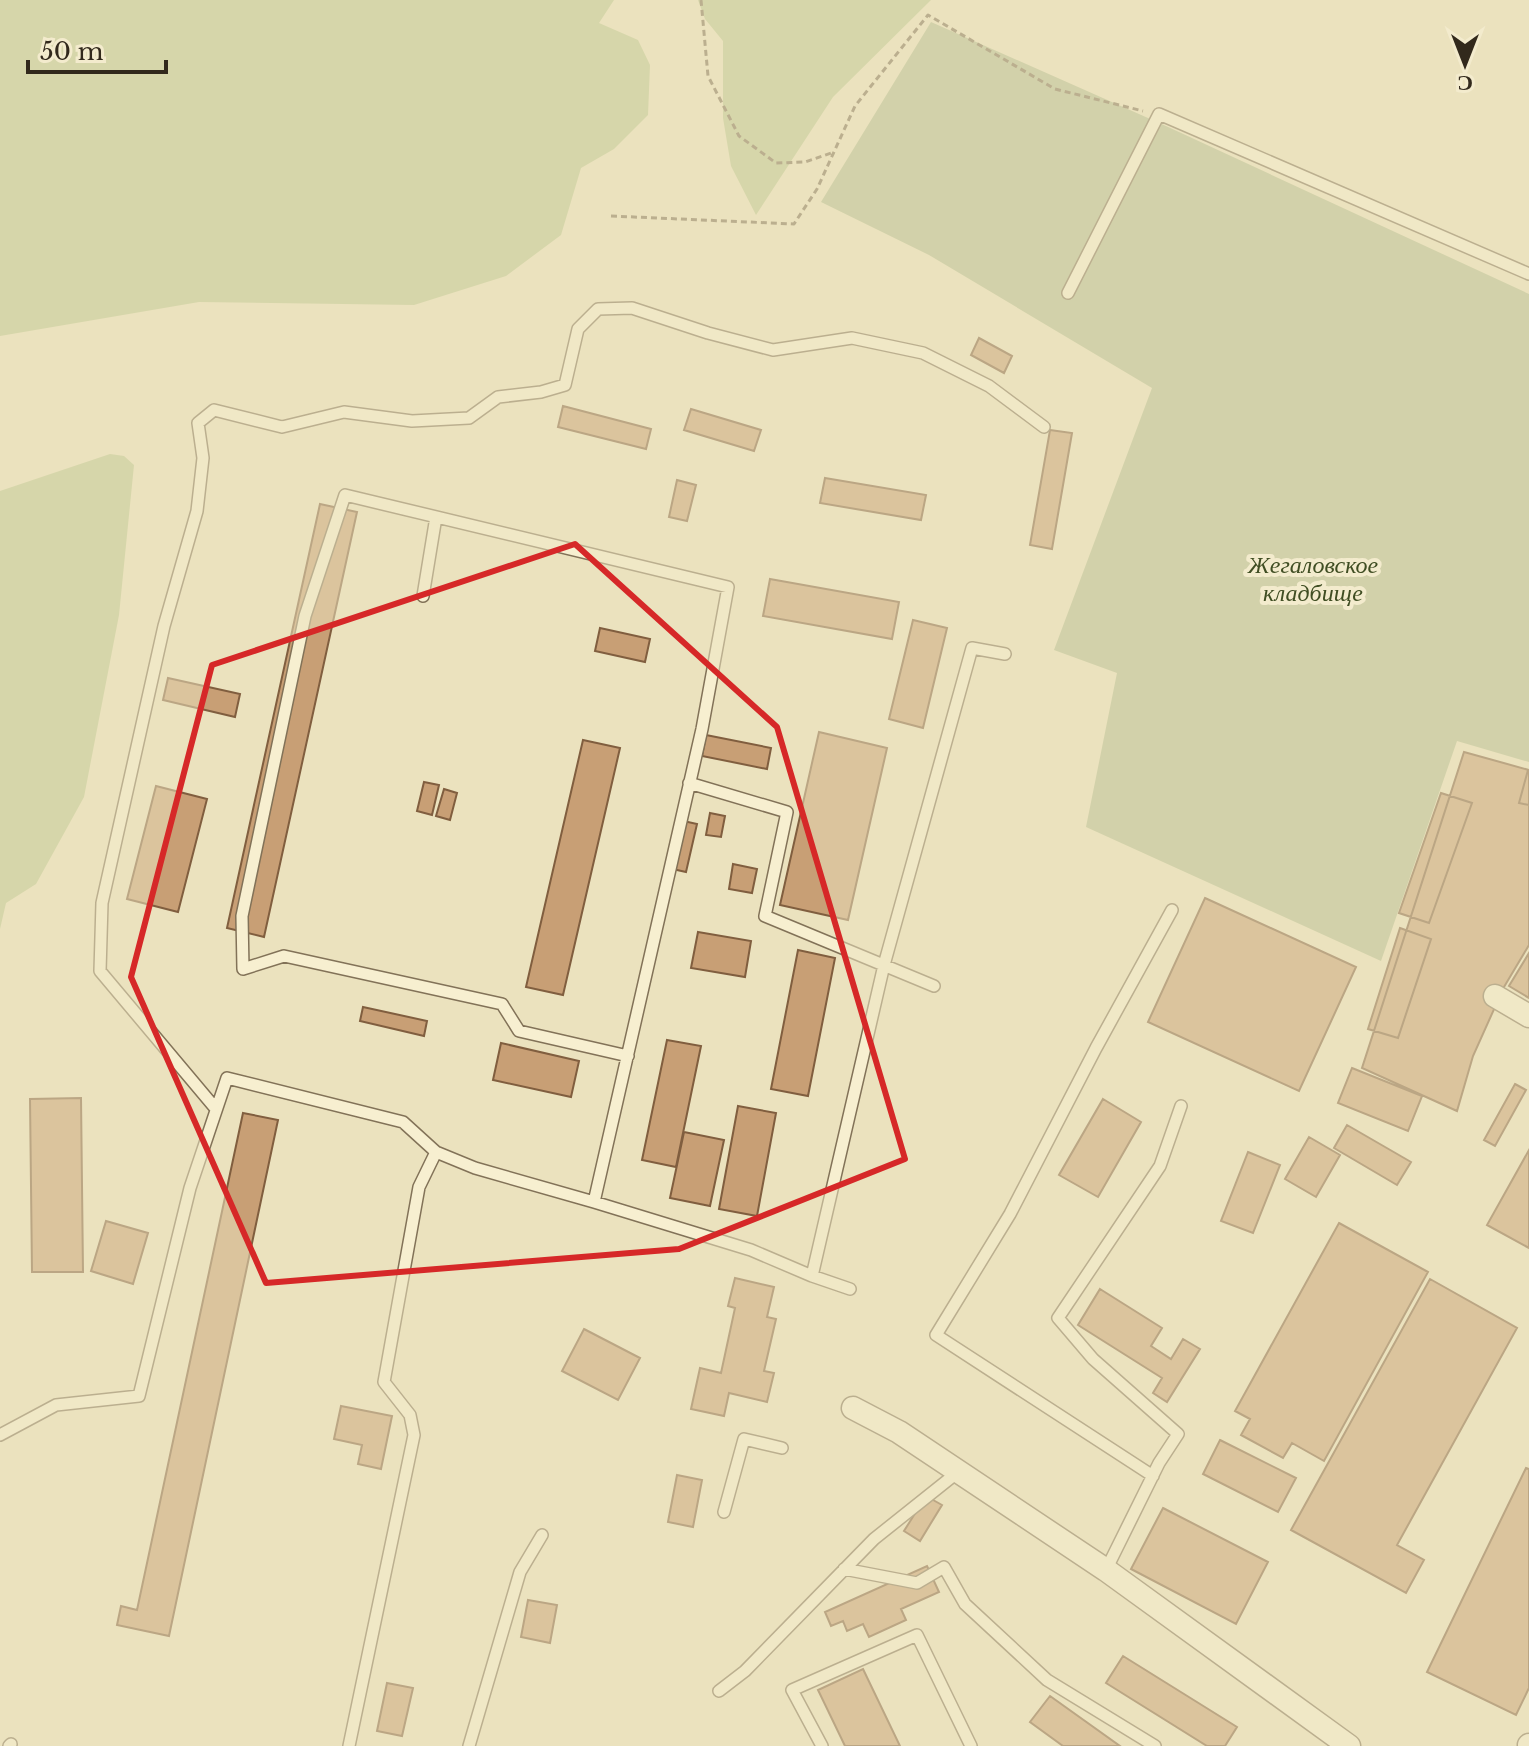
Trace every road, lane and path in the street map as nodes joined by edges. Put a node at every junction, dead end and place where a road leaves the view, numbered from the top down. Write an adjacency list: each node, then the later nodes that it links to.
1 (701, 0): 3 (path)
2 (1159, 114): 3 (path); 5 (lane); 6 (lane)
3 (834, 152): 4 (path)
4 (611, 216)
5 (1529, 274)
6 (1068, 293)
7 (1044, 427): 19 (lane)
8 (436, 517): 9 (lane); 11 (lane); 17 (lane)
9 (423, 596)
10 (1005, 654): 13 (lane)
11 (689, 783): 13 (lane); 17 (lane)
12 (1172, 910): 28 (lane)
13 (884, 965): 14 (lane); 22 (lane)
14 (934, 986)
15 (1495, 996): 16 (street)
16 (1529, 1016)
17 (628, 1056): 21 (lane)
18 (1181, 1106): 28 (lane)
19 (216, 1109): 20 (lane); 25 (lane)
20 (436, 1152): 21 (lane); 34 (lane)
21 (594, 1202): 22 (lane)
22 (812, 1276): 23 (lane)
23 (850, 1289)
24 (853, 1408): 27 (street)
25 (0, 1435)
26 (782, 1448): 29 (lane)
27 (958, 1472): 31 (lane); 32 (street)
28 (1153, 1476): 32 (lane)
29 (724, 1512)
30 (542, 1535): 35 (lane)
31 (844, 1569): 33 (lane); 38 (lane)
32 (1106, 1570): 39 (street)
33 (719, 1691)
34 (349, 1746)
35 (469, 1746)
36 (822, 1746): 37 (lane)
37 (971, 1746)
38 (1155, 1746)
39 (1349, 1746)

